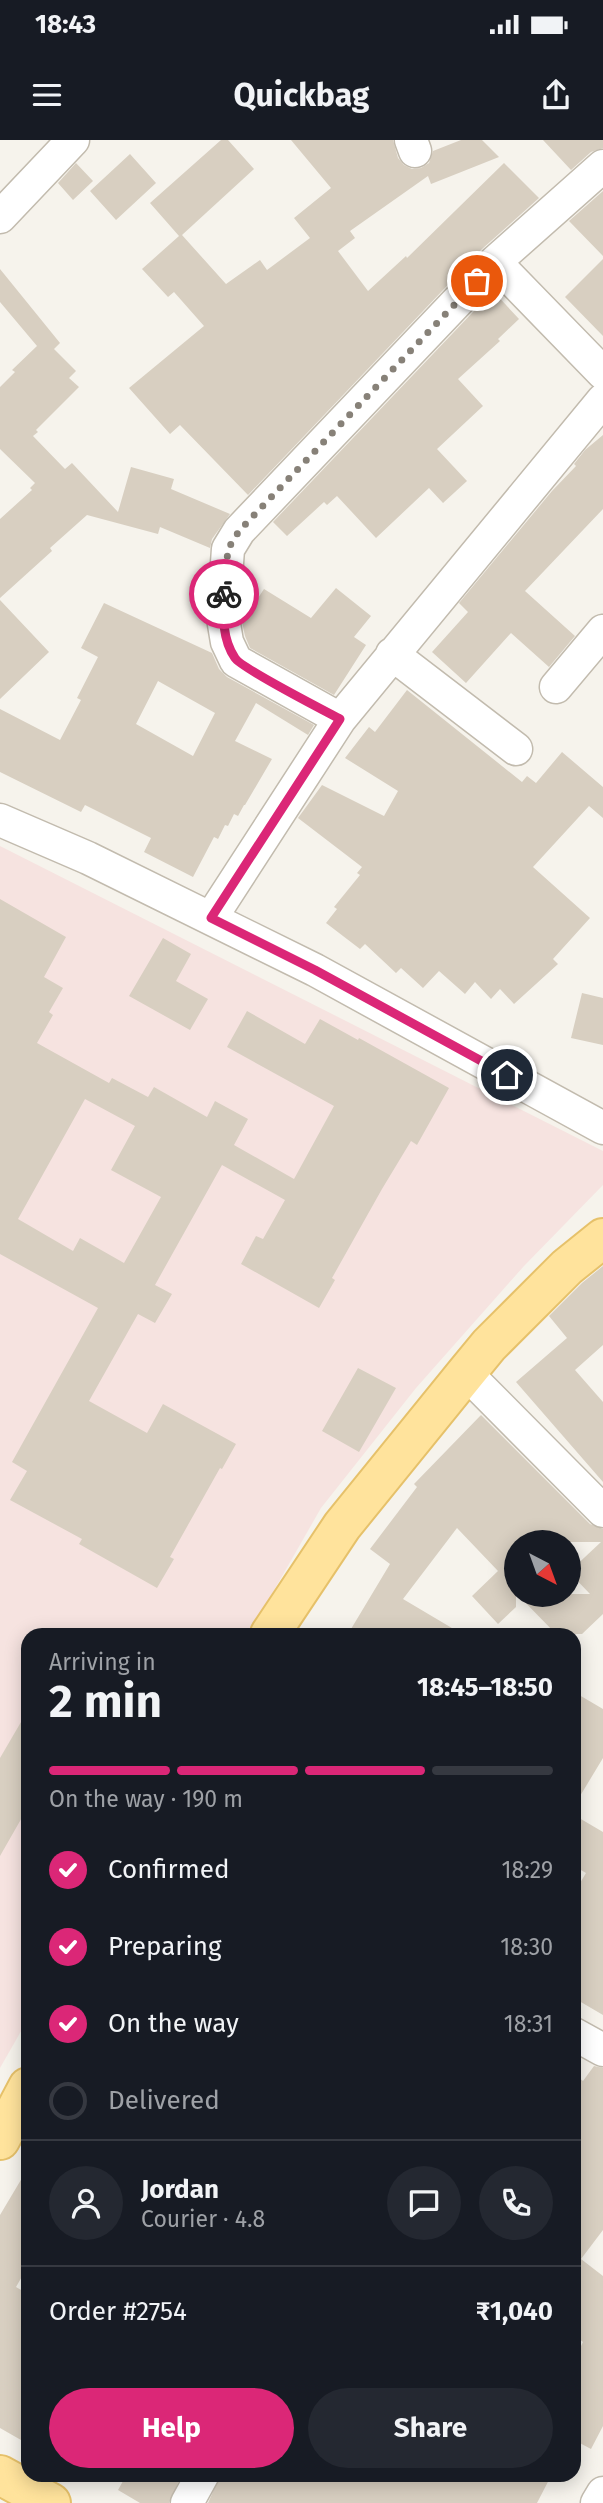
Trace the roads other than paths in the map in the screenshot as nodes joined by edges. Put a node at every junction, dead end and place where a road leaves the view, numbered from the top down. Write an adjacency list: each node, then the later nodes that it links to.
1 (73, 140): 3 (street)
2 (603, 166): 4 (street)
3 (0, 218)
4 (495, 262): 5 (street); 10 (street)
5 (603, 373)
6 (603, 400): 8 (street)
7 (603, 631): 9 (street)
8 (392, 654): 10 (street); 11 (street)
9 (556, 687)
10 (340, 719): 13 (street)
11 (516, 749)
12 (0, 820): 13 (street)
13 (211, 918): 14 (street)
14 (603, 1128)
15 (603, 1238): 16 (main road)
16 (466, 1373): 17 (street); 18 (main road)
17 (603, 1511)
18 (274, 1628)
19 (581, 2038): 20 (street)
20 (603, 2050)
21 (21, 2100): 22 (main road)
22 (0, 2140)
23 (0, 2474): 26 (main road)
24 (199, 2482): 27 (street)
25 (603, 2493): 28 (street)
26 (51, 2503)
27 (187, 2503)
28 (597, 2503)

